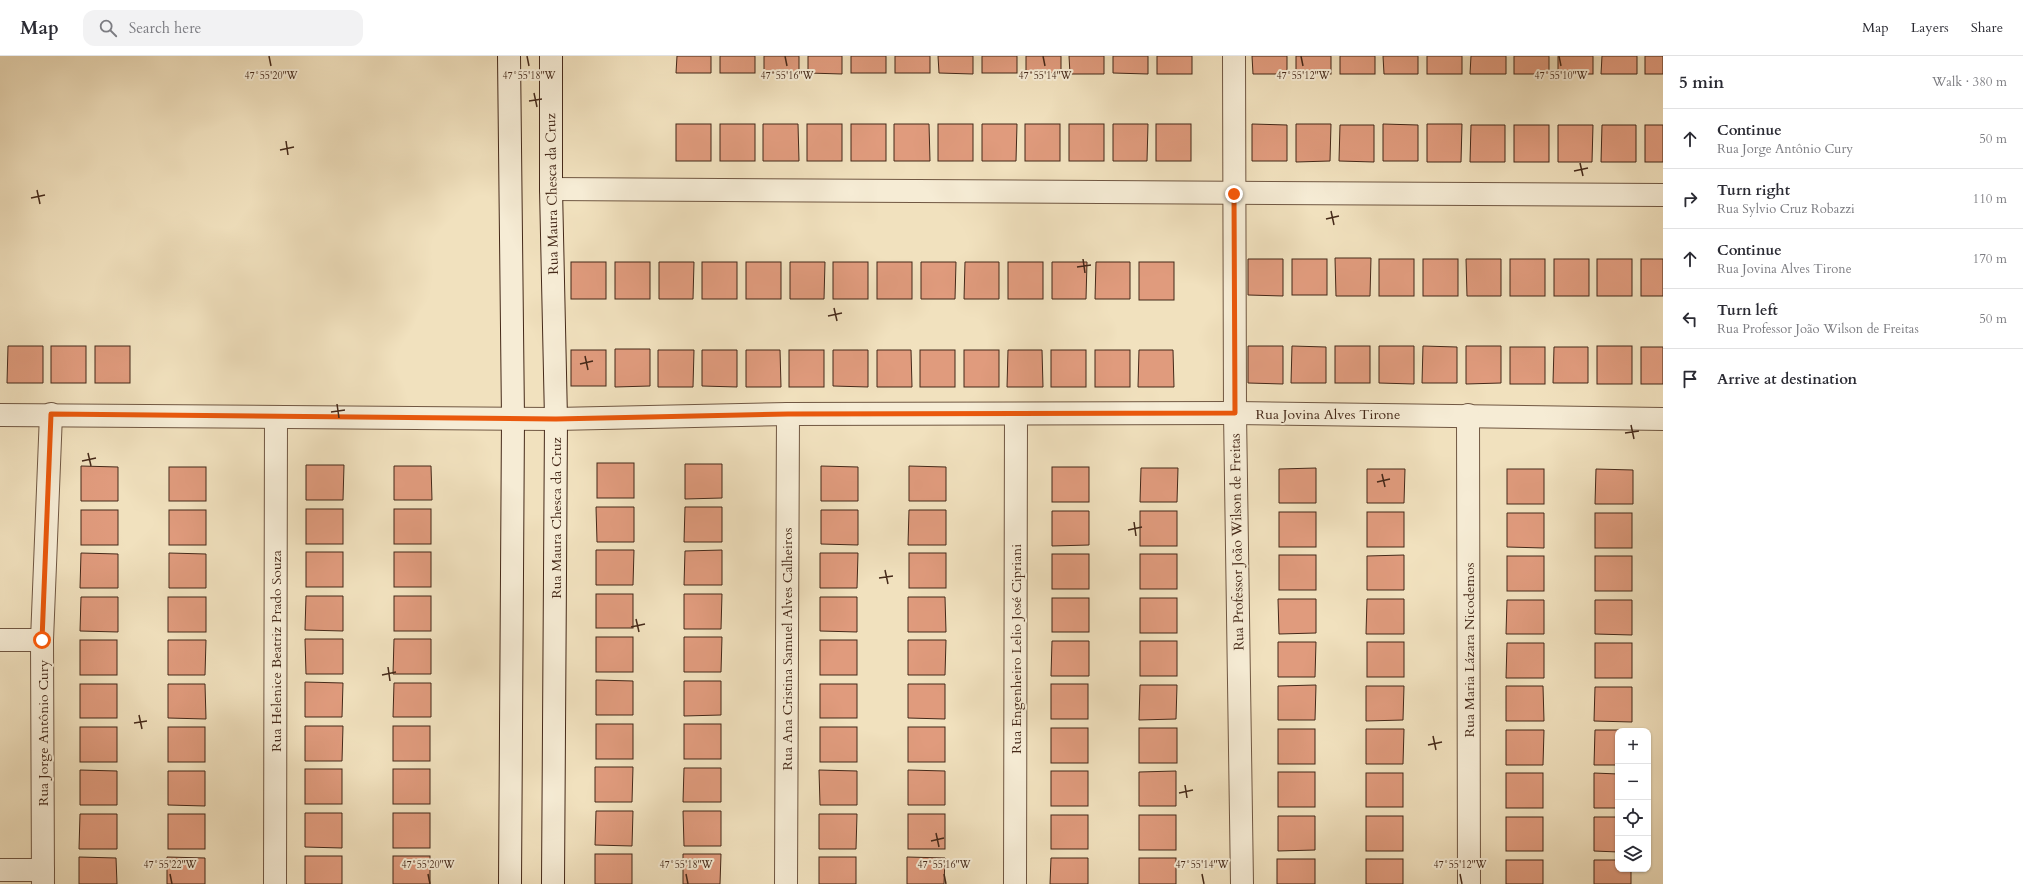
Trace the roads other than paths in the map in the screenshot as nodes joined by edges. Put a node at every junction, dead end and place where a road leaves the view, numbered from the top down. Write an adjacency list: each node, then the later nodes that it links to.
1 (509, 56): 14 (street)
2 (551, 56): 4 (street, Rua Maura Chesca da Cruz)
3 (1234, 56): 5 (street, Rua Professor João Wilson de Freitas)
4 (551, 188): 5 (street); 15 (street, Rua Maura Chesca da Cruz)
5 (1234, 194): 6 (street); 7 (street, Rua Professor João Wilson de Freitas)
6 (1663, 195)
7 (1235, 413): 10 (street, Rua Jovina Alves Tirone); 12 (street, Rua Jovina Alves Tirone); 26 (street, Rua Professor João Wilson de Freitas)
8 (51, 414): 11 (street, Rua Jovina Alves Tirone); 13 (street, Rua Jovina Alves Tirone); 18 (street, Rua Jorge Antônio Cury)
9 (788, 414): 10 (street, Rua Jovina Alves Tirone); 15 (street, Rua Jovina Alves Tirone); 24 (street, Rua Ana Cristina Samuel Alves Calheiros)
10 (1016, 414): 25 (street, Rua Engenheiro Lelio José Cipriani)
11 (0, 415)
12 (1468, 415): 16 (street, Rua Jovina Alves Tirone); 27 (street, Rua Maria Lázara Nicodemos)
13 (276, 418): 14 (street, Rua Jovina Alves Tirone); 21 (street, Rua Helenice Beatriz Prado Souza)
14 (513, 419): 15 (street, Rua Jovina Alves Tirone); 22 (street)
15 (556, 419): 23 (street, Rua Maura Chesca da Cruz)
16 (1663, 419)
17 (0, 640): 18 (street)
18 (42, 640): 20 (street, Rua Jorge Antônio Cury)
19 (0, 870): 20 (street)
20 (43, 877)
21 (275, 884)
22 (510, 884)
23 (553, 884)
24 (786, 884)
25 (1015, 884)
26 (1242, 884)
27 (1469, 884)

